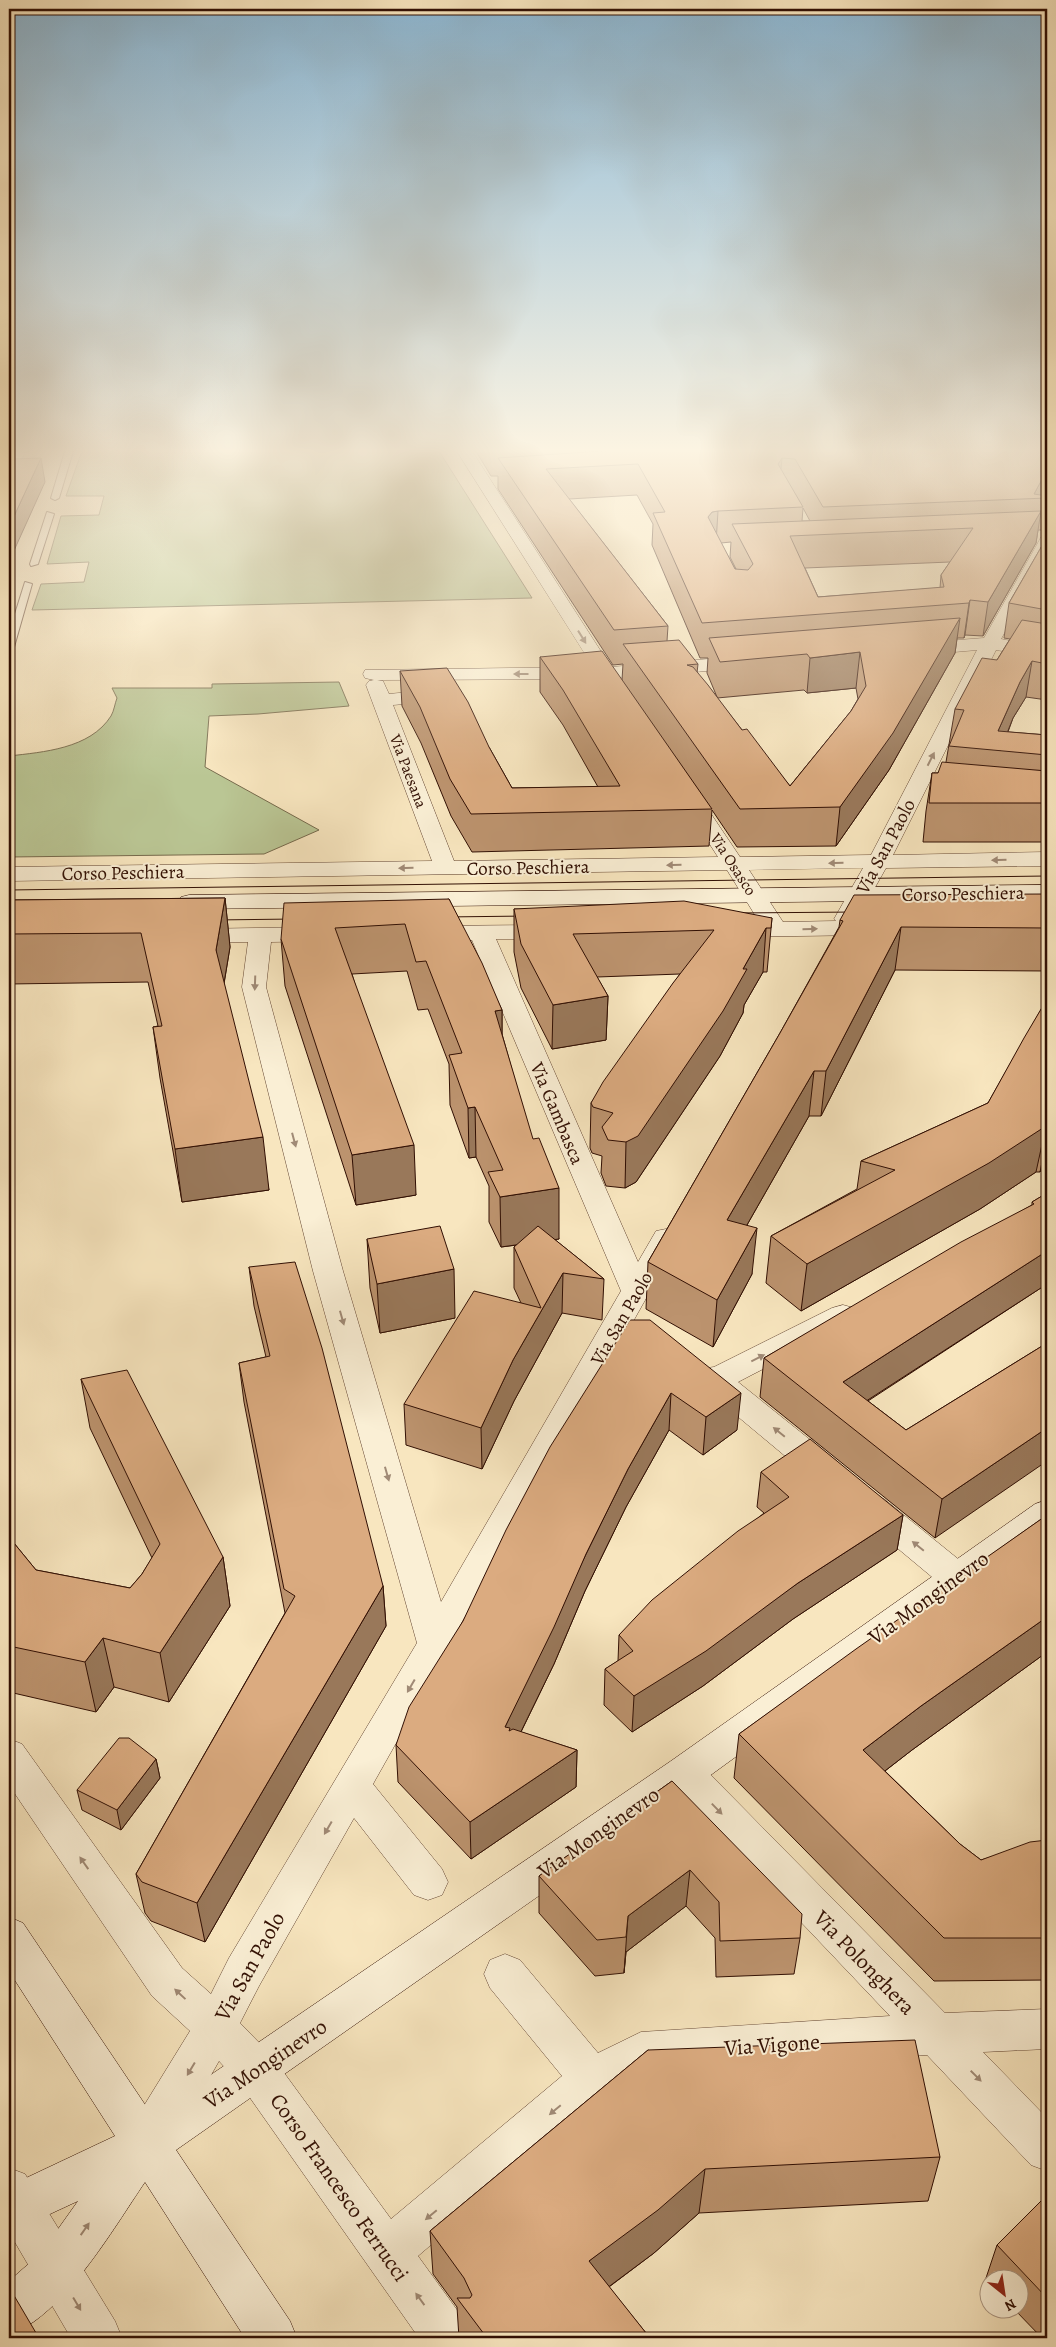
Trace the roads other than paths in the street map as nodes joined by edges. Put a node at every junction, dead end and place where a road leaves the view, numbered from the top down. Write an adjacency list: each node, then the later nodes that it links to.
1 (36, 558): 4 (lane)
2 (536, 558): 11 (street, one-way to 11)
3 (1029, 558): 6 (street, Via San Paolo)
4 (34, 564)
5 (28, 584): 7 (lane)
6 (990, 643): 8 (street); 9 (street); 20 (street, Via San Paolo, one-way to 6)
7 (9, 647)
8 (900, 650)
9 (1047, 653)
10 (764, 661): 11 (street)
11 (605, 673): 12 (street, one-way to 12); 13 (street); 16 (street)
12 (372, 674): 13 (street); 17 (street, Via Paesana)
13 (491, 690): 14 (street)
14 (471, 692)
15 (451, 694): 17 (street)
16 (622, 698)
17 (382, 700): 22 (street, Via Paesana)
18 (678, 780): 21 (street, Via Osasco)
19 (1047, 859): 20 (street, Corso Peschiera, one-way to 20)
20 (878, 862): 21 (street, Corso Peschiera, one-way to 21); 25 (street, Via San Paolo)
21 (735, 864): 22 (street, Corso Peschiera, one-way to 22); 26 (street, Via Osasco)
22 (446, 868): 23 (street, Corso Peschiera, one-way to 23)
23 (9, 874)
24 (1047, 892): 25 (street, Corso Peschiera)
25 (859, 895): 26 (street, Corso Peschiera); 28 (street, Via San Paolo)
26 (754, 896): 27 (street, Corso Peschiera); 30 (street, Via Osasco)
27 (169, 902)
28 (840, 928): 29 (street, Corso Peschiera); 30 (street, Corso Peschiera, one-way to 28); 38 (street, Via San Paolo)
29 (886, 928)
30 (776, 929): 31 (street, Corso Peschiera)
31 (710, 930)
32 (576, 932): 33 (street)
33 (480, 933): 35 (street); 41 (street, Via Gambasca)
34 (345, 934): 36 (street)
35 (413, 934)
36 (258, 935): 37 (street); 46 (street, one-way to 46)
37 (168, 936)
38 (824, 957)
39 (679, 1215): 41 (street, Via San Paolo)
40 (871, 1300): 43 (street, one-way to 40)
41 (636, 1310): 46 (street, Via San Paolo)
42 (685, 1357): 43 (street)
43 (715, 1380): 45 (street, one-way to 43)
44 (1047, 1513): 45 (street, Via Monginevro)
45 (956, 1577): 48 (street, Via Monginevro)
46 (435, 1644): 49 (street, Via San Paolo, one-way to 49)
47 (9, 1755): 53 (street, Corso Francesco Ferrucci, one-way to 47)
48 (684, 1773): 55 (street, Via Polonghera, one-way to 55); 56 (street, Via Monginevro)
49 (352, 1786): 50 (street); 53 (street, Via San Paolo, one-way to 53)
50 (428, 1882)
51 (9, 1936): 58 (street)
52 (505, 1974): 57 (street)
53 (216, 2027): 56 (street, Corso Francesco Ferrucci); 58 (street, Via San Paolo, one-way to 58)
54 (1047, 2029): 55 (street, Via Vigone)
55 (936, 2036): 57 (street, Via Vigone); 59 (street, Via Polonghera, one-way to 59)
56 (256, 2070): 58 (street, Via Monginevro); 61 (street, Corso Francesco Ferrucci)
57 (592, 2079): 61 (street, Via Vigone, one-way to 61)
58 (145, 2144): 60 (street); 62 (street, Via San Paolo, one-way to 58); 65 (street)
59 (1047, 2149)
60 (12, 2202): 62 (street)
61 (386, 2252): 66 (street, Corso Francesco Ferrucci, one-way to 61)
62 (57, 2269): 63 (street, Via San Paolo); 64 (street, one-way to 64)
63 (9, 2312)
64 (98, 2338)
65 (273, 2338)
66 (448, 2338)

